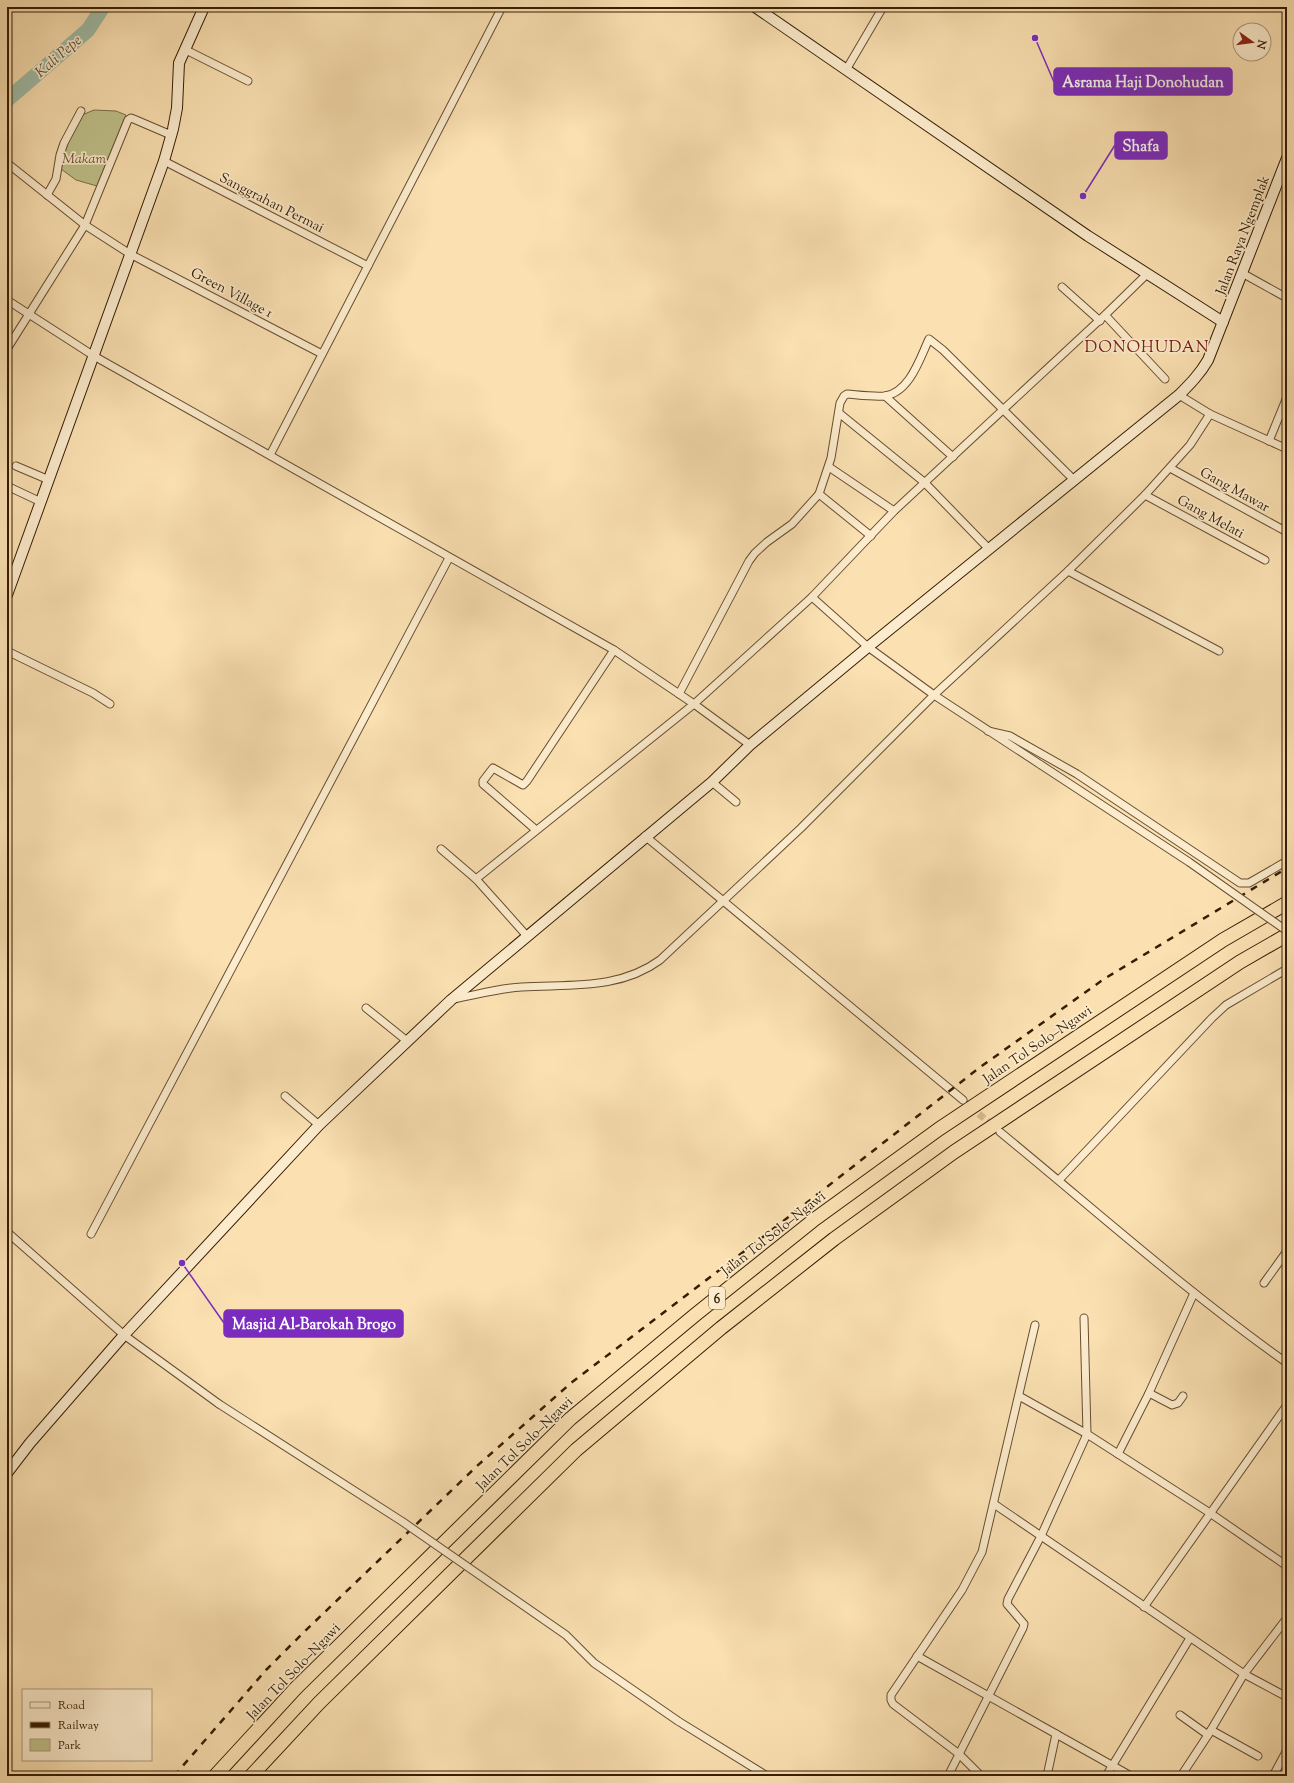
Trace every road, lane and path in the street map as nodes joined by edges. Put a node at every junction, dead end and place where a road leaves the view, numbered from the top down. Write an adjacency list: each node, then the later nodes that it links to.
1 (204, 7): 5 (main road)
2 (502, 7): 16 (street)
3 (755, 7): 6 (main road)
4 (883, 7): 6 (street)
5 (184, 49): 7 (street); 9 (main road)
6 (846, 70): 18 (main road)
7 (248, 81)
8 (81, 111): 13 (street)
9 (171, 135): 11 (main road); 14 (street)
10 (1287, 158): 17 (main road, Jalan Raya Ngemplak)
11 (164, 161): 15 (main road); 16 (street, Sanggrahan Permai)
12 (7, 163): 13 (street, Green Village 1)
13 (47, 195): 14 (street, Green Village 1)
14 (85, 225): 15 (street, Green Village 1); 22 (street)
15 (130, 254): 26 (street, Green Village 1); 27 (main road)
16 (368, 266): 26 (street)
17 (1242, 273): 20 (street); 24 (main road, Jalan Raya Ngemplak)
18 (1146, 275): 23 (street); 24 (main road)
19 (1062, 287): 23 (street)
20 (1287, 298)
21 (7, 300): 22 (street)
22 (30, 313): 25 (street); 27 (street)
23 (1102, 318): 28 (street); 32 (street)
24 (1223, 322): 29 (main road, Jalan Raya Ngemplak)
25 (7, 349)
26 (322, 354): 37 (street)
27 (94, 356): 37 (street); 42 (main road)
28 (1165, 379)
29 (1179, 394): 34 (street); 43 (main road, Jalan Raya Ngemplak)
30 (885, 396): 32 (street); 33 (street); 38 (street)
31 (1287, 397): 35 (street)
32 (1003, 410): 38 (street); 43 (street)
33 (839, 413): 40 (street); 44 (street)
34 (1210, 414): 35 (street); 41 (street)
35 (1269, 441): 36 (street)
36 (1287, 449)
37 (270, 455): 53 (street)
38 (953, 457): 44 (street)
39 (16, 466): 42 (street)
40 (829, 468): 46 (street); 49 (street)
41 (1170, 468): 47 (street); 50 (street, Gang Mawar)
42 (49, 480): 48 (main road)
43 (1074, 480): 52 (main road, Jalan Raya Ngemplak)
44 (924, 482): 49 (street); 52 (street)
45 (7, 486): 48 (street)
46 (819, 494): 51 (street); 62 (street)
47 (1145, 495): 54 (street, Gang Melati); 55 (street)
48 (41, 502): 56 (main road)
49 (894, 510): 51 (street)
50 (1287, 532)
51 (871, 536): 57 (street)
52 (989, 549): 58 (main road, Jalan Raya Ngemplak)
53 (449, 558): 59 (street); 90 (street)
54 (1264, 560)
55 (1068, 572): 61 (street); 63 (street)
56 (7, 595)
57 (812, 597): 58 (street); 65 (street)
58 (868, 647): 63 (street); 67 (main road, Jalan Raya Ngemplak)
59 (614, 650): 62 (street); 70 (street)
60 (7, 651): 64 (street)
61 (1219, 651)
62 (679, 694): 65 (street)
63 (934, 695): 66 (street); 75 (street)
64 (110, 704)
65 (694, 704): 67 (street); 70 (street)
66 (988, 731): 73 (street); 77 (street, bridge)
67 (750, 746): 68 (main road, Jalan Raya Ngemplak)
68 (712, 782): 69 (street); 71 (main road, Jalan Raya Ngemplak)
69 (736, 802)
70 (536, 830): 74 (street)
71 (645, 836): 75 (street); 78 (main road, Jalan Raya Ngemplak)
72 (441, 849): 74 (street)
73 (1287, 860)
74 (476, 879): 78 (street)
75 (724, 900): 81 (street); 85 (street)
76 (1287, 902): 123 (highway, Jalan Tol Solo–Ngawi / 6)
77 (1287, 931)
78 (526, 935): 81 (main road, Jalan Raya Ngemplak)
79 (1287, 935): 124 (highway, 6)
80 (1287, 969): 88 (street)
81 (450, 1000): 83 (main road, Jalan Raya Ngemplak)
82 (366, 1008): 83 (street)
83 (408, 1041): 86 (main road, Jalan Raya Ngemplak)
84 (285, 1096): 86 (street)
85 (963, 1100)
86 (319, 1125): 96 (main road, Jalan Raya Ngemplak)
87 (1000, 1132): 88 (street)
88 (1058, 1180): 93 (street)
89 (7, 1232): 96 (street)
90 (91, 1234)
91 (1287, 1251): 92 (street)
92 (1264, 1283)
93 (1194, 1293): 97 (street); 98 (street)
94 (1084, 1318): 102 (street)
95 (1035, 1325): 99 (street)
96 (124, 1335): 104 (main road, Jalan Raya Ngemplak); 125 (street, bridge)
97 (1287, 1364)
98 (1149, 1393): 100 (street); 103 (street)
99 (1019, 1396): 102 (street); 105 (street)
100 (1183, 1396)
101 (1287, 1405): 106 (street)
102 (1087, 1434): 103 (street); 107 (street)
103 (1118, 1454): 106 (street)
104 (7, 1473)
105 (994, 1504): 107 (street); 112 (street)
106 (1210, 1513): 108 (street); 109 (street)
107 (1041, 1536): 109 (street); 114 (street)
108 (1287, 1566)
109 (1144, 1606): 111 (street)
110 (1287, 1618): 113 (street)
111 (1190, 1638): 113 (street); 122 (street)
112 (917, 1656): 114 (street); 120 (street)
113 (1244, 1674): 115 (street); 117 (street)
114 (989, 1697): 118 (street); 120 (street)
115 (1287, 1698)
116 (1180, 1715): 117 (street)
117 (1210, 1732): 121 (street); 131 (street)
118 (1056, 1734): 122 (street); 128 (street)
119 (1287, 1750): 132 (street)
120 (959, 1754): 126 (street); 127 (street)
121 (1258, 1756)
122 (1111, 1765): 129 (street); 130 (street)
123 (215, 1776)
124 (251, 1776)
125 (767, 1776)
126 (948, 1776)
127 (981, 1776)
128 (1047, 1776)
129 (1106, 1776)
130 (1131, 1776)
131 (1181, 1776)
132 (1273, 1776)

